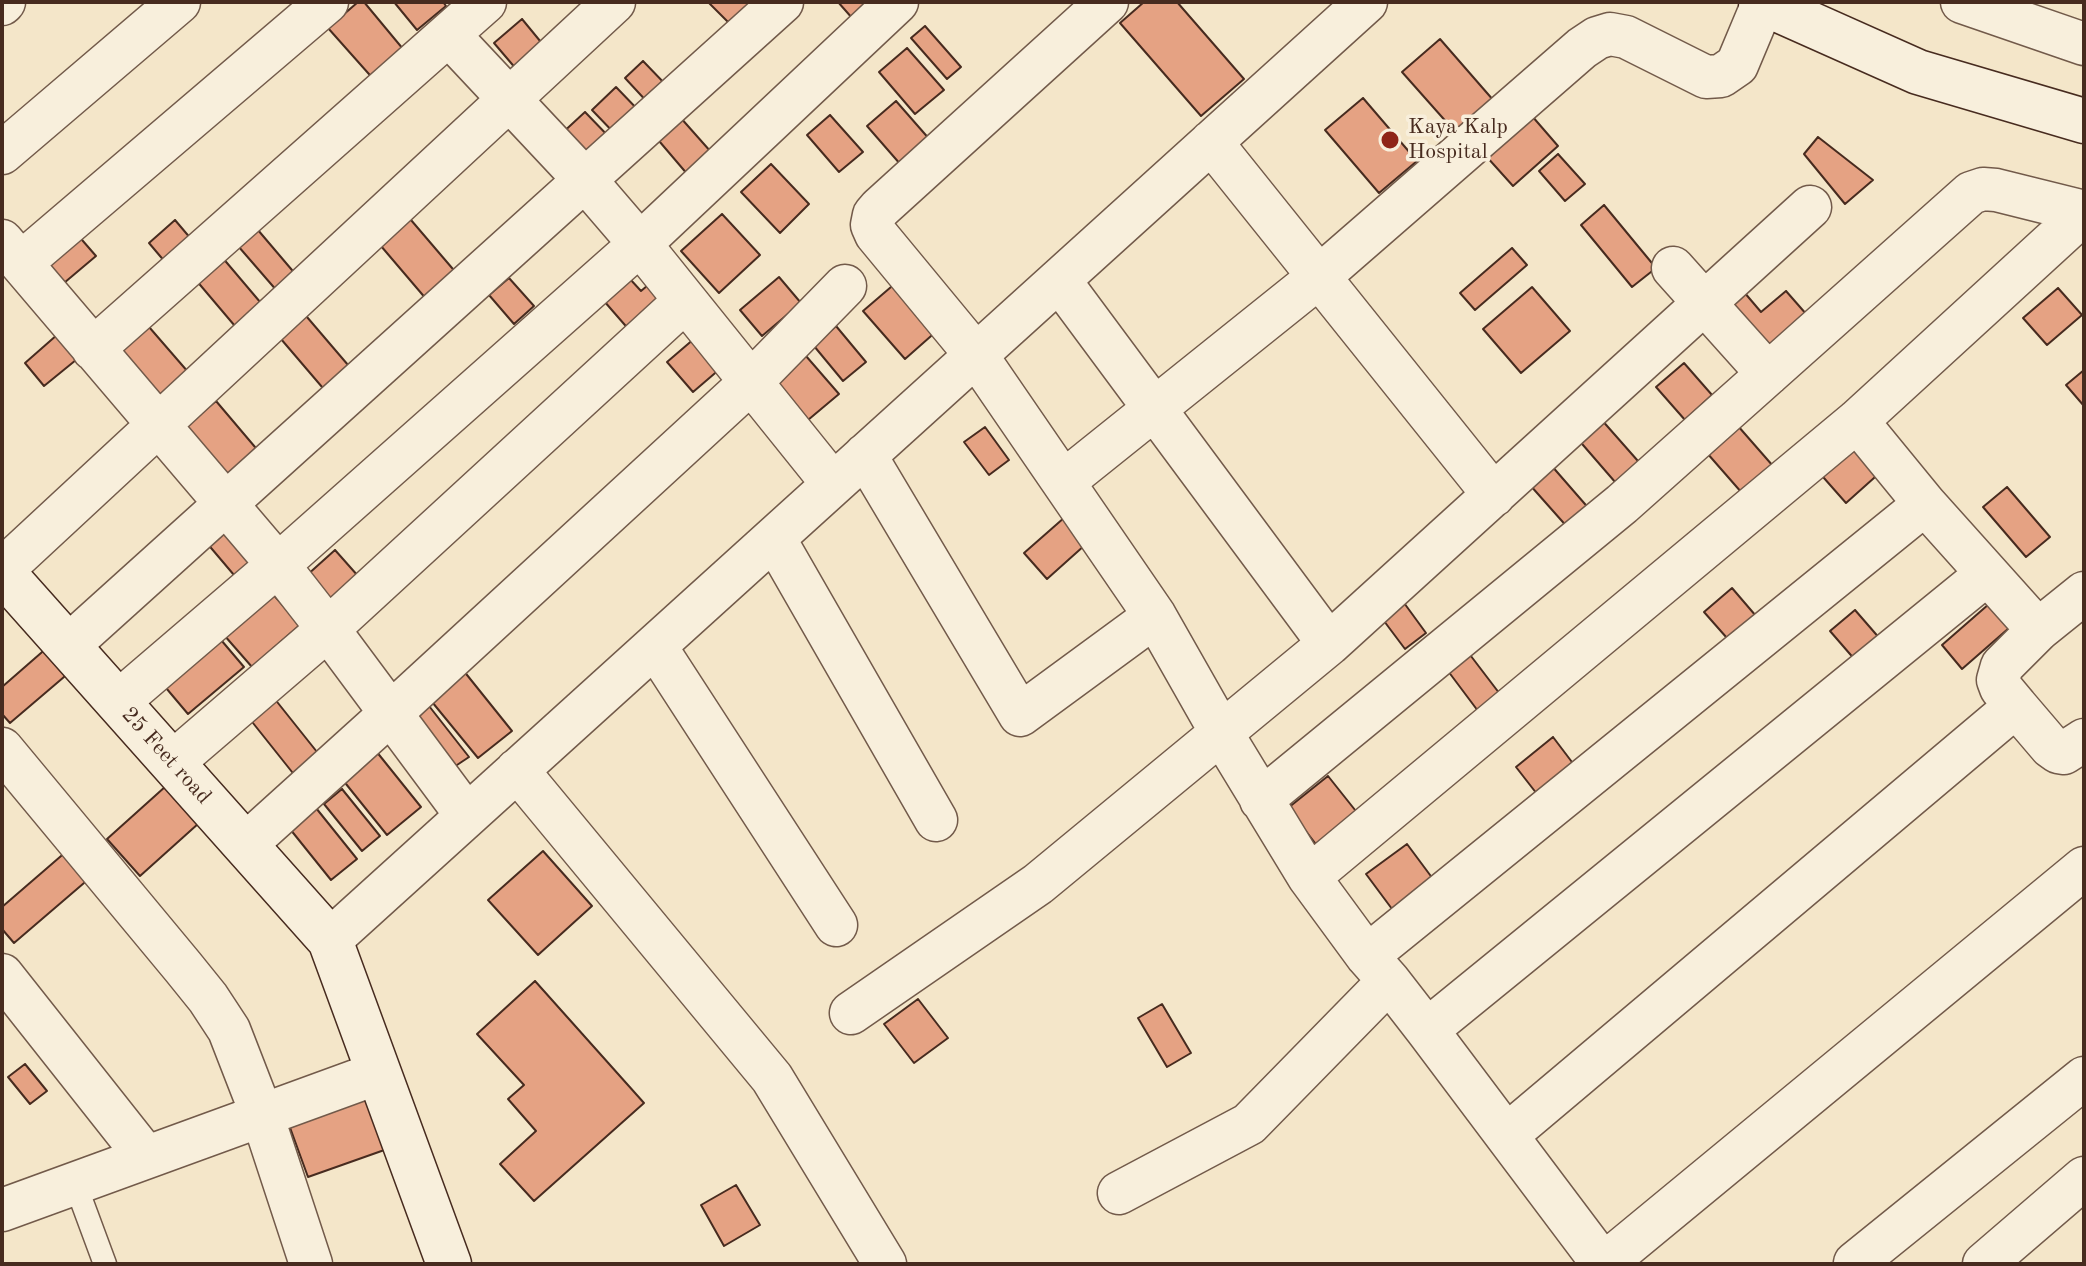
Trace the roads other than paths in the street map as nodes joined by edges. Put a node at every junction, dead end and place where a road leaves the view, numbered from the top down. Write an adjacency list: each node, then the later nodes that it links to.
1 (179, 2): 14 (street)
2 (327, 2): 20 (street)
3 (614, 2): 12 (street)
4 (782, 2): 16 (street)
5 (897, 2): 19 (street)
6 (1107, 2): 28 (street)
7 (1366, 2): 15 (street)
8 (1762, 2): 13 (street); 22 (street)
9 (1962, 2): 11 (street)
10 (468, 13): 12 (street); 27 (street)
11 (2084, 44)
12 (509, 100): 16 (street); 33 (street)
13 (2084, 121)
14 (9, 134)
15 (1211, 142): 22 (street); 23 (street)
16 (585, 180): 19 (street); 38 (street)
17 (1810, 207): 26 (street)
18 (2070, 225): 29 (street); 32 (street)
19 (640, 244): 25 (street); 41 (street)
20 (11, 252): 27 (street)
21 (1673, 268): 26 (street)
22 (1320, 276): 31 (street); 37 (street)
23 (1059, 280): 28 (street); 31 (street)
24 (845, 286): 30 (street)
25 (685, 301): 30 (street); 46 (street)
26 (1705, 303): 29 (street); 37 (street)
27 (93, 349): 33 (street)
28 (976, 355): 34 (street); 35 (street)
29 (1768, 374): 59 (street)
30 (751, 382): 36 (street); 53 (street)
31 (1155, 408): 35 (street); 48 (street)
32 (1857, 421): 39 (street); 64 (street)
33 (159, 424): 38 (street); 42 (street)
34 (865, 455): 36 (street); 45 (street)
35 (1063, 482): 45 (street)
36 (833, 484): 40 (street)
37 (1494, 495): 48 (street)
38 (226, 504): 41 (street); 49 (street)
39 (1925, 504): 43 (street); 67 (street)
40 (774, 538): 50 (street); 61 (street)
41 (278, 565): 46 (street); 51 (street)
42 (2, 571): 49 (street, 25 Feet road)
43 (1987, 574): 47 (street); 70 (street)
44 (2084, 593): 47 (street)
45 (1155, 616): 54 (street)
46 (328, 629): 53 (street); 57 (street)
47 (2038, 630): 52 (street)
48 (1329, 644): 54 (street)
49 (68, 646): 51 (street, 25 Feet road)
50 (655, 646): 58 (street); 65 (street)
51 (118, 702): 57 (street, 25 Feet road)
52 (2016, 706): 55 (street); 74 (street)
53 (390, 714): 60 (street); 62 (street)
54 (1222, 734): 59 (street); 69 (street)
55 (2084, 740)
56 (2, 749): 73 (street)
57 (172, 763): 62 (street, 25 Feet road)
58 (517, 770): 60 (street); 84 (street)
59 (1261, 800): 64 (street)
60 (467, 816): 66 (street)
61 (936, 820)
62 (245, 845): 66 (street, 25 Feet road)
63 (2084, 868): 85 (street)
64 (1309, 877): 67 (street)
65 (836, 925)
66 (330, 940): 71 (street)
67 (1378, 969): 70 (street); 78 (street)
68 (2, 975): 75 (street)
69 (851, 1013)
70 (1427, 1030): 74 (street)
71 (378, 1073): 73 (street); 83 (street)
72 (2084, 1078): 80 (street)
73 (262, 1115): 75 (street); 82 (street)
74 (1507, 1135): 85 (street)
75 (146, 1157): 77 (street)
76 (2084, 1178): 86 (street)
77 (75, 1183): 79 (street); 81 (lane)
78 (1119, 1193)
79 (2, 1210)
80 (1855, 1263)
81 (105, 1264)
82 (311, 1264)
83 (449, 1264)
84 (885, 1264)
85 (1603, 1264)
86 (1984, 1264)

